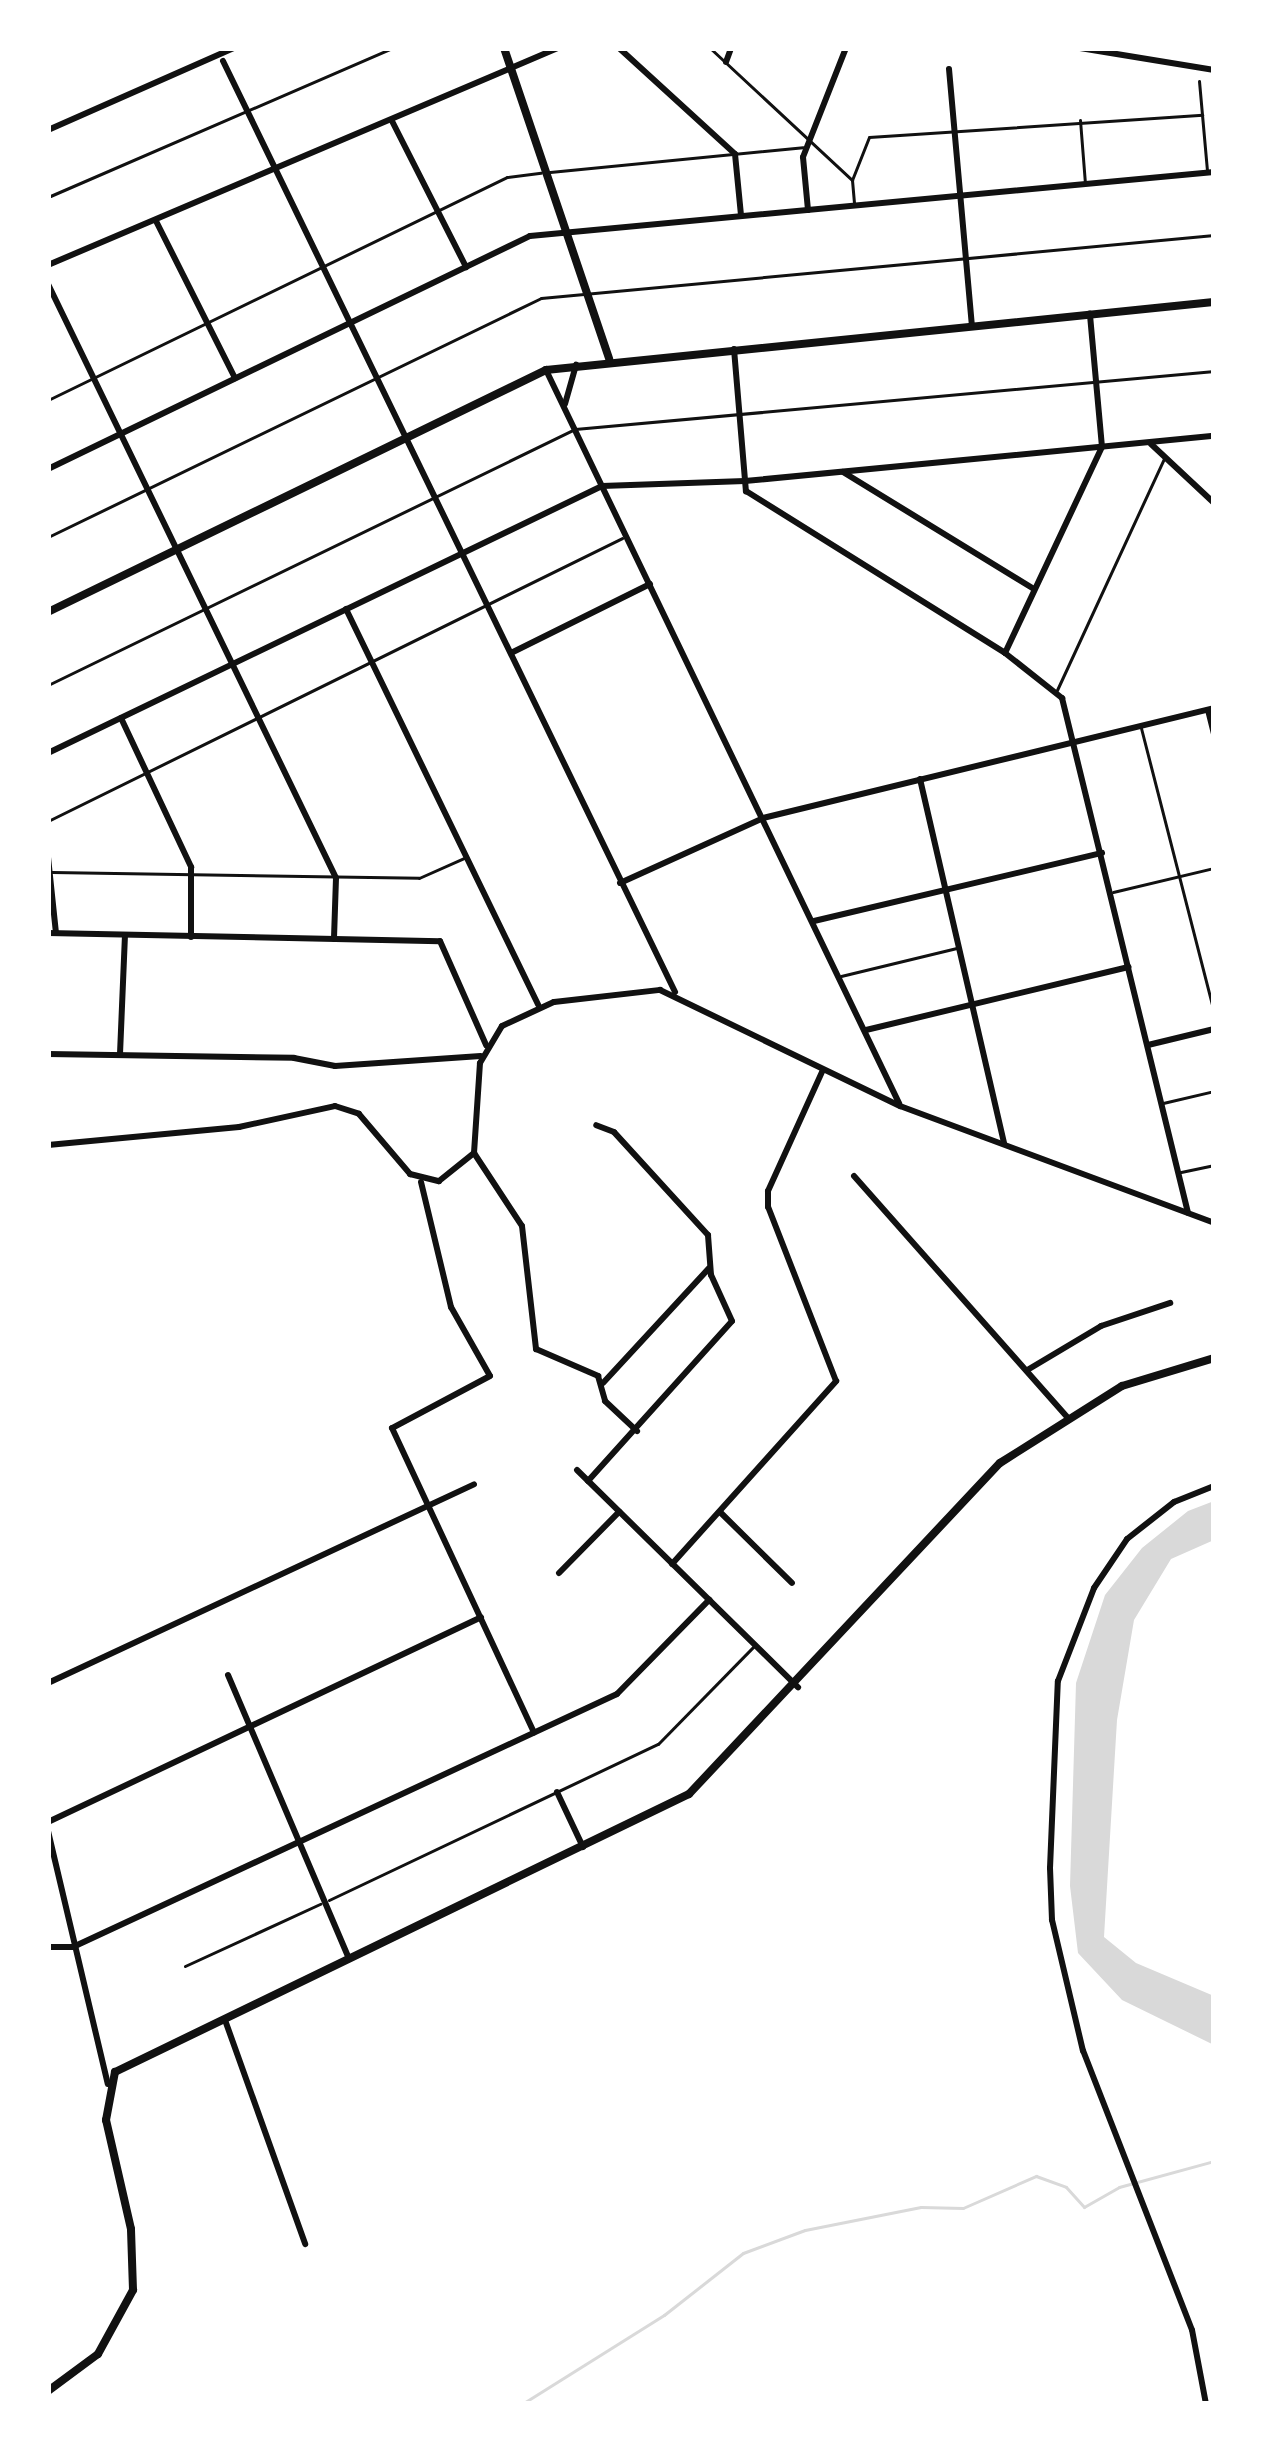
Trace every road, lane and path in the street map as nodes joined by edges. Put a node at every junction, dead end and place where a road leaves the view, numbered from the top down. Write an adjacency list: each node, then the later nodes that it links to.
1 (234, 48): 21 (street)
2 (393, 48): 16 (lane)
3 (504, 48): 12 (street)
4 (559, 48): 12 (street)
5 (619, 48): 23 (street)
6 (710, 48): 11 (lane)
7 (731, 48): 11 (street)
8 (846, 48): 22 (street)
9 (1079, 48): 14 (street)
10 (223, 61): 16 (street)
11 (726, 62): 22 (lane)
12 (511, 68): 19 (street); 25 (street)
13 (949, 69): 20 (street)
14 (1214, 70)
15 (1198, 81): 17 (lane)
16 (249, 110): 24 (street); 30 (lane)
17 (1202, 116): 18 (lane); 26 (lane)
18 (1079, 118): 20 (lane); 28 (lane)
19 (392, 120): 24 (street); 33 (street)
20 (954, 129): 27 (lane); 29 (street)
21 (48, 130)
22 (809, 144): 23 (lane); 27 (lane); 32 (street)
23 (735, 154): 25 (lane); 34 (street)
24 (278, 170): 35 (street); 40 (street)
25 (546, 172): 33 (lane); 36 (street)
26 (1211, 173): 28 (street)
27 (852, 180): 31 (lane)
28 (1085, 184): 29 (street)
29 (960, 196): 31 (street); 38 (street)
30 (48, 197)
31 (854, 206): 32 (street)
32 (808, 210): 34 (street)
33 (438, 211): 40 (lane); 41 (street)
34 (741, 217): 36 (street)
35 (155, 221): 39 (street); 47 (street)
36 (566, 233): 41 (street); 43 (street)
37 (1214, 235): 38 (lane)
38 (965, 257): 43 (lane); 48 (street)
39 (48, 265)
40 (325, 266): 46 (street); 47 (lane)
41 (466, 267): 46 (street)
42 (48, 284): 55 (street)
43 (587, 295): 50 (street); 54 (lane)
44 (1214, 302): 45 (street)
45 (1090, 314): 48 (street); 57 (street)
46 (352, 322): 54 (street); 56 (street)
47 (207, 323): 55 (lane); 56 (street)
48 (972, 325): 49 (street)
49 (734, 348): 50 (street); 60 (street)
50 (609, 360): 51 (street)
51 (576, 364): 52 (street); 59 (street)
52 (546, 370): 59 (street); 63 (street)
53 (1214, 371): 57 (lane)
54 (379, 376): 63 (street); 72 (lane)
55 (93, 377): 58 (lane); 62 (street)
56 (235, 378): 62 (street)
57 (1097, 383): 60 (lane); 66 (street)
58 (48, 400)
59 (564, 408): 61 (street)
60 (739, 417): 61 (lane); 70 (street)
61 (575, 429): 71 (street); 73 (lane)
62 (120, 433): 68 (street); 72 (street)
63 (408, 436): 73 (street); 77 (street)
64 (1214, 436): 65 (street)
65 (1149, 442): 66 (street); 67 (street)
66 (1102, 447): 69 (street); 80 (street)
67 (1165, 457): 74 (street); 90 (lane)
68 (48, 469)
69 (843, 472): 70 (street); 80 (street)
70 (745, 481): 71 (street); 86 (street)
71 (602, 486): 75 (street); 78 (street)
72 (147, 489): 76 (lane); 77 (street)
73 (437, 497): 78 (street); 82 (lane)
74 (1213, 501)
75 (626, 536): 79 (street); 81 (lane)
76 (48, 537)
77 (176, 549): 82 (street); 84 (street)
78 (464, 552): 81 (street); 83 (street)
79 (650, 584): 85 (street); 100 (street)
80 (1034, 589): 86 (street)
81 (489, 606): 85 (street); 87 (lane)
82 (205, 608): 88 (street); 89 (lane)
83 (346, 609): 87 (street); 88 (street)
84 (48, 612)
85 (512, 652): 110 (street)
86 (1005, 653): 90 (street)
87 (372, 663): 93 (lane); 104 (street)
88 (232, 664): 92 (street); 93 (street)
89 (48, 685)
90 (1057, 690): 96 (street)
91 (1211, 709): 94 (street); 95 (street)
92 (121, 718): 97 (street); 98 (street)
93 (258, 718): 98 (lane); 109 (street)
94 (1141, 726): 96 (street); 108 (lane)
95 (1214, 734)
96 (1075, 742): 99 (street); 102 (street)
97 (48, 753)
98 (146, 773): 101 (lane); 107 (street)
99 (920, 779): 100 (street); 111 (street)
100 (763, 818): 110 (street); 113 (street)
101 (48, 821)
102 (1102, 853): 111 (street); 112 (street)
103 (48, 857): 106 (street)
104 (466, 857): 109 (lane); 123 (street)
105 (1214, 868): 108 (lane)
106 (52, 872): 107 (lane); 114 (street)
107 (192, 875): 109 (lane); 116 (street)
108 (1179, 876): 112 (lane); 124 (lane)
109 (336, 878): 117 (street)
110 (620, 883): 121 (street)
111 (945, 890): 113 (street); 118 (street)
112 (1111, 892): 119 (street)
113 (814, 921): 120 (street)
114 (52, 933): 115 (street)
115 (124, 935): 116 (street); 130 (street)
116 (190, 937): 117 (street)
117 (334, 939): 127 (street)
118 (958, 948): 120 (lane); 122 (street)
119 (1129, 967): 122 (street); 128 (street)
120 (841, 976): 126 (street)
121 (675, 992): 123 (street); 132 (street)
122 (972, 1004): 126 (street); 138 (street)
123 (539, 1006): 127 (street)
124 (1214, 1013)
125 (1214, 1029): 128 (street)
126 (866, 1030): 135 (street)
127 (486, 1045): 131 (street)
128 (1148, 1045): 134 (street)
129 (48, 1054): 130 (street)
130 (120, 1054): 131 (street)
131 (482, 1056): 139 (street)
132 (824, 1070): 135 (street); 159 (street)
133 (1214, 1091): 134 (lane)
134 (1162, 1103): 141 (street)
135 (900, 1106): 138 (street)
136 (596, 1125): 146 (street)
137 (48, 1145): 143 (street)
138 (1004, 1146): 144 (street)
139 (474, 1153): 143 (street); 150 (street)
140 (1214, 1165): 141 (lane)
141 (1178, 1173): 144 (street)
142 (854, 1176): 149 (street)
143 (421, 1181): 157 (street)
144 (1188, 1213): 145 (street)
145 (1214, 1223)
146 (712, 1265): 150 (street); 152 (street)
147 (1170, 1303): 149 (street)
148 (1214, 1358): 151 (street)
149 (1030, 1370): 151 (street)
150 (603, 1383): 152 (street)
151 (1066, 1418): 168 (street)
152 (638, 1431): 154 (street)
153 (577, 1470): 154 (street)
154 (588, 1481): 158 (street)
155 (474, 1484): 157 (street)
156 (1214, 1486): 185 (street)
157 (426, 1501): 164 (street); 167 (street)
158 (619, 1512): 160 (street); 161 (street)
159 (720, 1512): 160 (street); 162 (street)
160 (672, 1564): 163 (street)
161 (560, 1573)
162 (792, 1582)
163 (709, 1600): 165 (street); 170 (street)
164 (481, 1617): 169 (street); 170 (street)
165 (754, 1645): 168 (street); 171 (lane)
166 (228, 1675): 169 (street)
167 (48, 1683)
168 (798, 1687): 175 (street)
169 (250, 1725): 172 (street); 174 (street)
170 (534, 1732): 174 (street)
171 (557, 1792): 175 (street); 176 (lane)
172 (48, 1822)
173 (48, 1831): 178 (street)
174 (299, 1843): 176 (street); 178 (street)
175 (583, 1846): 179 (street)
176 (324, 1902): 179 (street); 180 (lane)
177 (48, 1947): 178 (street)
178 (73, 1947): 182 (street)
179 (349, 1959): 181 (street)
180 (185, 1966)
181 (224, 2016): 182 (street); 183 (street)
182 (107, 2084): 184 (street)
183 (305, 2244)
184 (48, 2391)
185 (1206, 2404)

